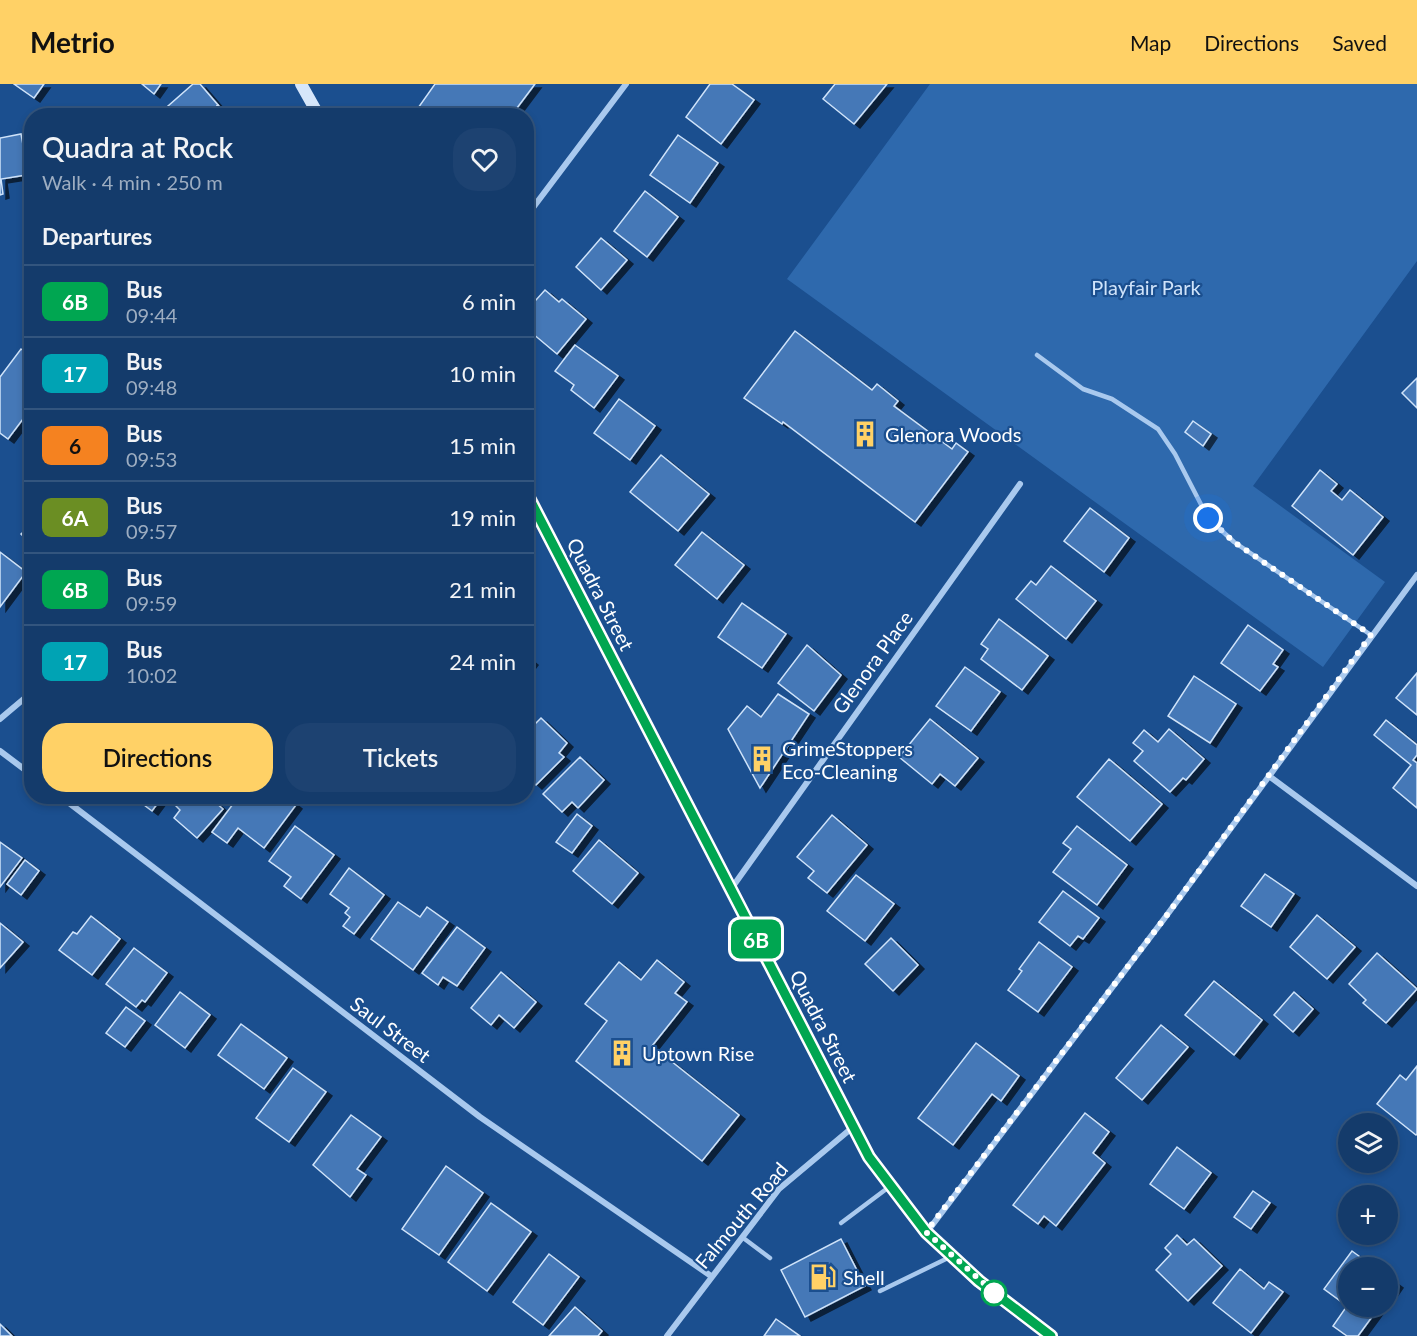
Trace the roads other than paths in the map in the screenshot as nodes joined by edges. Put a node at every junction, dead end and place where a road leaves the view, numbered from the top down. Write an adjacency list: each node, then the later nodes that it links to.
1 (301, 84): 3 (main road)
2 (626, 84): 4 (street)
3 (314, 108)
4 (534, 206)
5 (1037, 355): 9 (lane)
6 (1020, 484): 17 (street, Glenora Place)
7 (534, 508): 17 (main road, Quadra Street)
8 (1417, 575): 9 (street)
9 (1371, 635): 14 (street)
10 (24, 699): 11 (street)
11 (0, 719)
12 (0, 751): 13 (street)
13 (24, 769)
14 (1269, 776): 16 (street); 21 (street)
15 (70, 804): 25 (street, Saul Street)
16 (1417, 886)
17 (730, 890): 18 (main road, Quadra Street)
18 (854, 1127): 19 (main road, Quadra Street); 22 (street, Falmouth Road)
19 (890, 1187): 20 (lane); 21 (main road, Quadra Street)
20 (841, 1223)
21 (926, 1232): 23 (main road, Quadra Street)
22 (742, 1237): 24 (lane); 25 (street, Falmouth Road)
23 (951, 1256): 26 (lane); 28 (main road, Quadra Street)
24 (770, 1258)
25 (711, 1276): 27 (street, Falmouth Road)
26 (880, 1292)
27 (667, 1336)
28 (1051, 1336)

